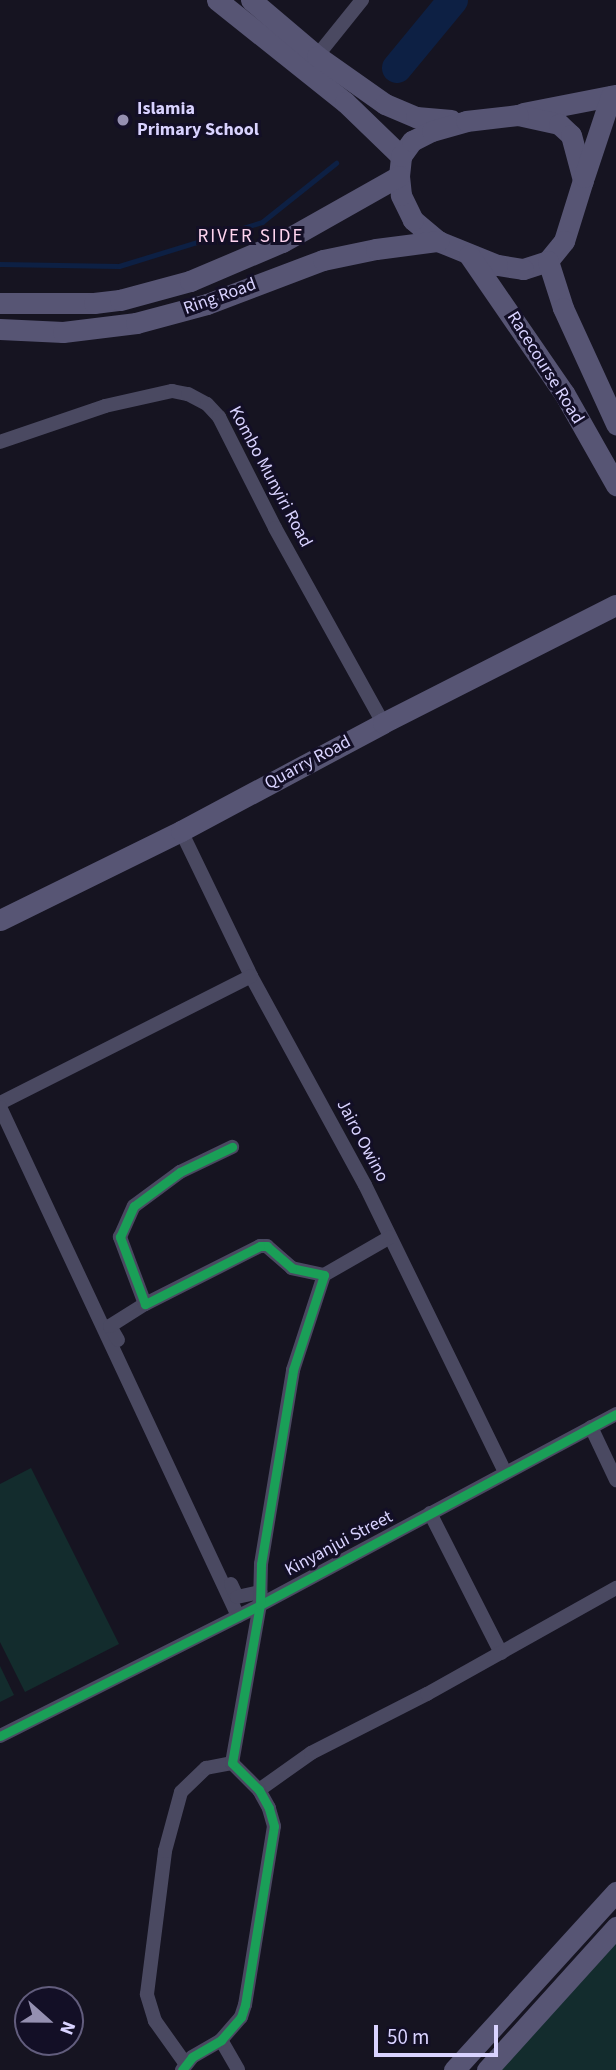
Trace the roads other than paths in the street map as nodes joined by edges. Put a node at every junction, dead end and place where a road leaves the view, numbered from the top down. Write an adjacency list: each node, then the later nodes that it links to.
1 (216, 0): 8 (main road)
2 (251, 0): 4 (main road)
3 (362, 0): 4 (street)
4 (317, 57): 7 (main road)
5 (614, 95): 6 (main road); 9 (main road)
6 (518, 115): 7 (main road); 9 (main road)
7 (466, 121): 8 (main road)
8 (400, 166): 10 (main road); 13 (main road, Ring Road)
9 (583, 180): 12 (main road)
10 (438, 241): 11 (main road); 14 (main road, Ring Road)
11 (470, 255): 12 (main road); 17 (main road, Racecourse Road)
12 (548, 261): 15 (main road)
13 (0, 303)
14 (0, 329)
15 (616, 424)
16 (0, 442): 19 (street, Kombo Munyiri Road)
17 (616, 485)
18 (616, 606): 19 (main road, Quarry Road)
19 (383, 723): 20 (main road, Quarry Road)
20 (181, 831): 21 (main road, Quarry Road); 22 (street, Jairo Owino)
21 (0, 920)
22 (251, 976): 23 (street); 25 (street, Jairo Owino)
23 (0, 1105): 35 (street)
24 (232, 1147): 27 (street)
25 (390, 1237): 26 (street); 30 (street, Jairo Owino)
26 (324, 1275): 27 (street); 34 (street)
27 (145, 1304): 34 (street)
28 (616, 1414): 29 (street, Kinyanjui Street)
29 (591, 1427): 30 (street, Kinyanjui Street); 31 (street)
30 (505, 1472): 32 (street, Kinyanjui Street)
31 (616, 1480)
32 (430, 1513): 34 (street, Kinyanjui Street); 36 (street)
33 (616, 1588): 36 (street)
34 (260, 1598): 35 (street, Kinyanjui Street); 38 (street)
35 (238, 1616): 37 (street, Kinyanjui Street)
36 (501, 1653): 39 (street)
37 (0, 1736)
38 (232, 1763): 39 (street); 43 (street)
39 (259, 1790): 42 (street)
40 (616, 1892): 45 (main road)
41 (616, 1927): 46 (main road)
42 (221, 2040): 43 (street); 44 (street)
43 (184, 2066)
44 (238, 2070)
45 (454, 2070)
46 (487, 2070)

